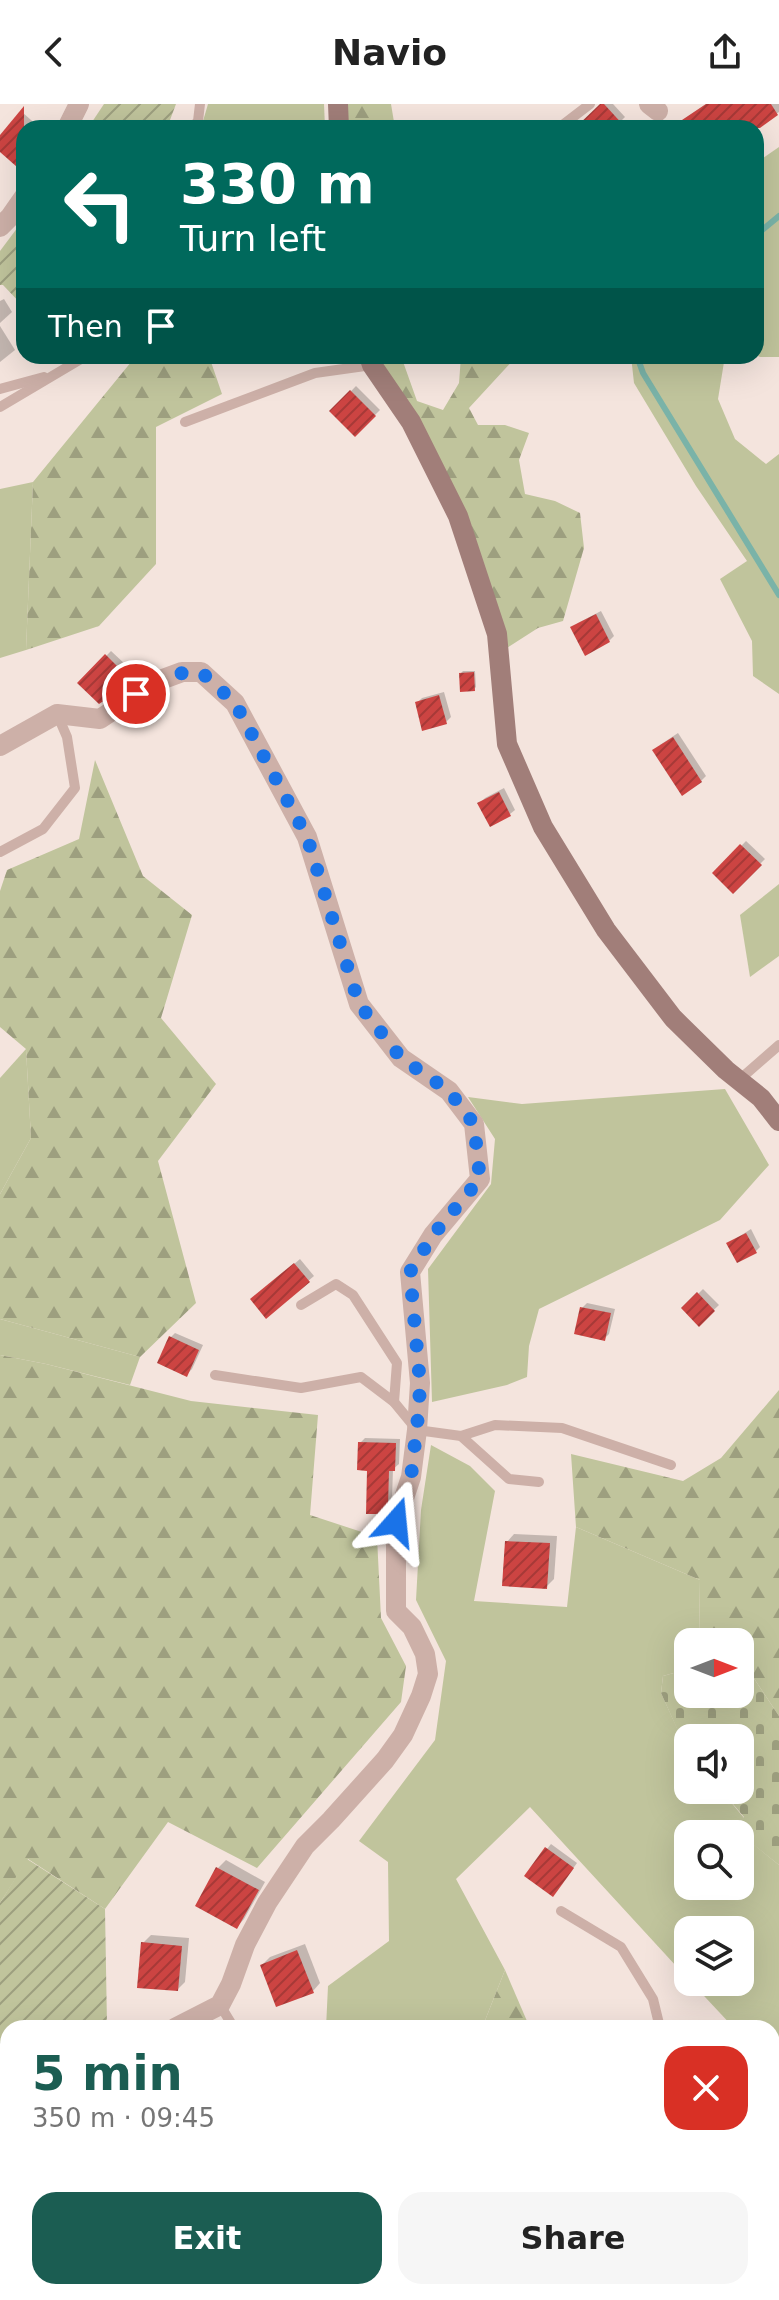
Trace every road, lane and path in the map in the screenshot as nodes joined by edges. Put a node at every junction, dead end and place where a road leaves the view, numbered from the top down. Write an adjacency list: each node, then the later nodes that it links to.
1 (590, 104): 2 (lane)
2 (569, 120)
3 (16, 208): 4 (street)
4 (0, 227)
5 (73, 364): 8 (lane)
6 (354, 364): 11 (lane)
7 (374, 364): 16 (street)
8 (57, 374): 9 (lane); 10 (lane)
9 (0, 389)
10 (0, 407)
11 (185, 422)
12 (57, 714): 13 (street); 14 (lane); 21 (street)
13 (0, 746)
14 (0, 852)
15 (779, 1045): 16 (lane)
16 (739, 1080): 17 (street)
17 (779, 1121)
18 (301, 1305): 20 (lane)
19 (215, 1375): 20 (lane)
20 (394, 1402): 21 (lane)
21 (417, 1430): 22 (lane); 26 (street)
22 (461, 1436): 23 (lane); 24 (lane)
23 (671, 1465)
24 (539, 1482)
25 (561, 1911): 29 (lane)
26 (220, 2005): 27 (street); 28 (lane)
27 (191, 2020)
28 (229, 2020)
29 (658, 2020)

